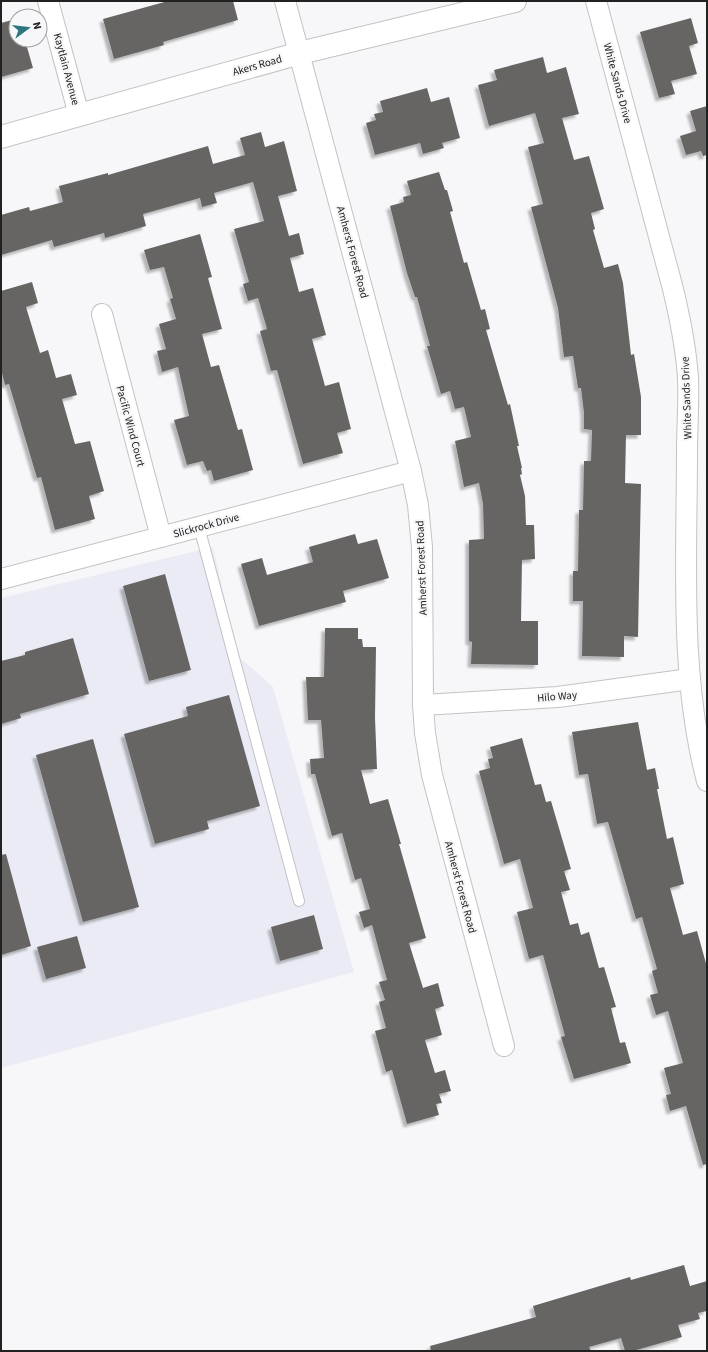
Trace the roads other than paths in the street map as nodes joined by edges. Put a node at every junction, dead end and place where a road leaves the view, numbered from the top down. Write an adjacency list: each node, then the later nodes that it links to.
1 (48, 1): 6 (street, Kaytlain Avenue)
2 (285, 1): 5 (street, Amherst Forest Road)
3 (515, 1): 5 (street, Akers Road)
4 (596, 1): 13 (street, White Sands Drive)
5 (300, 53): 6 (street, Akers Road); 9 (street, Amherst Forest Road)
6 (79, 115): 7 (street, Akers Road)
7 (1, 137)
8 (102, 314): 11 (street, Pacific Wind Court)
9 (412, 470): 10 (street, Slickrock Drive); 14 (street, Amherst Forest Road)
10 (199, 527): 11 (street, Slickrock Drive); 16 (lane)
11 (161, 538): 12 (street, Slickrock Drive)
12 (1, 580)
13 (690, 679): 14 (street, Hilo Way); 15 (street, White Sands Drive)
14 (423, 705): 17 (street, Amherst Forest Road)
15 (707, 781)
16 (299, 901)
17 (504, 1046)

